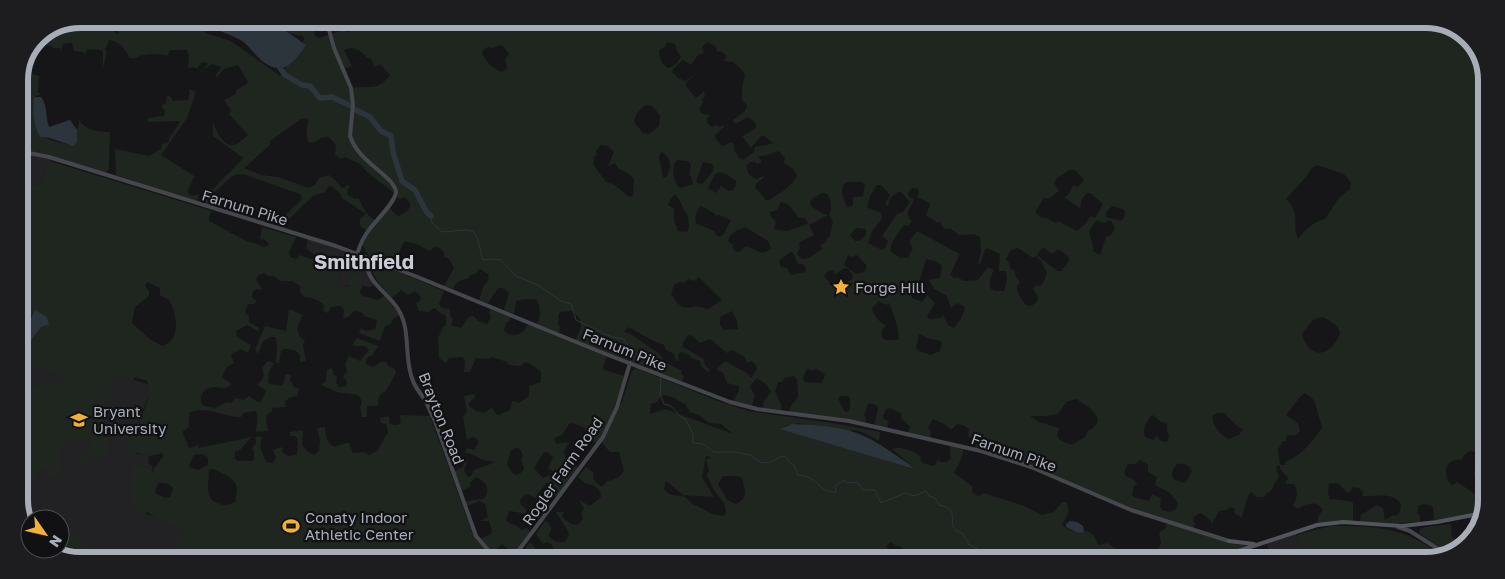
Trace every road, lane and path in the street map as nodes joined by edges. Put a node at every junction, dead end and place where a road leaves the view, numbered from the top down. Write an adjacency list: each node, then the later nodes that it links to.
1 (328, 28): 3 (main road)
2 (28, 153): 3 (main road, Farnum Pike)
3 (357, 254): 4 (main road, Farnum Pike)
4 (367, 258): 5 (main road, Farnum Pike); 14 (main road, Brayton Road)
5 (630, 363): 8 (main road, Farnum Pike); 15 (main road, Rogler Farm Road)
6 (1475, 515): 7 (main road)
7 (1395, 525): 10 (main road); 12 (main road)
8 (1229, 541): 9 (main road, Farnum Pike); 13 (main road)
9 (1240, 542): 10 (main road, Farnum Pike); 11 (main road)
10 (1256, 544): 11 (main road)
11 (1243, 549): 13 (main road)
12 (1439, 550)
13 (1238, 551): 16 (main road)
14 (491, 552)
15 (517, 552)
16 (1235, 552)

